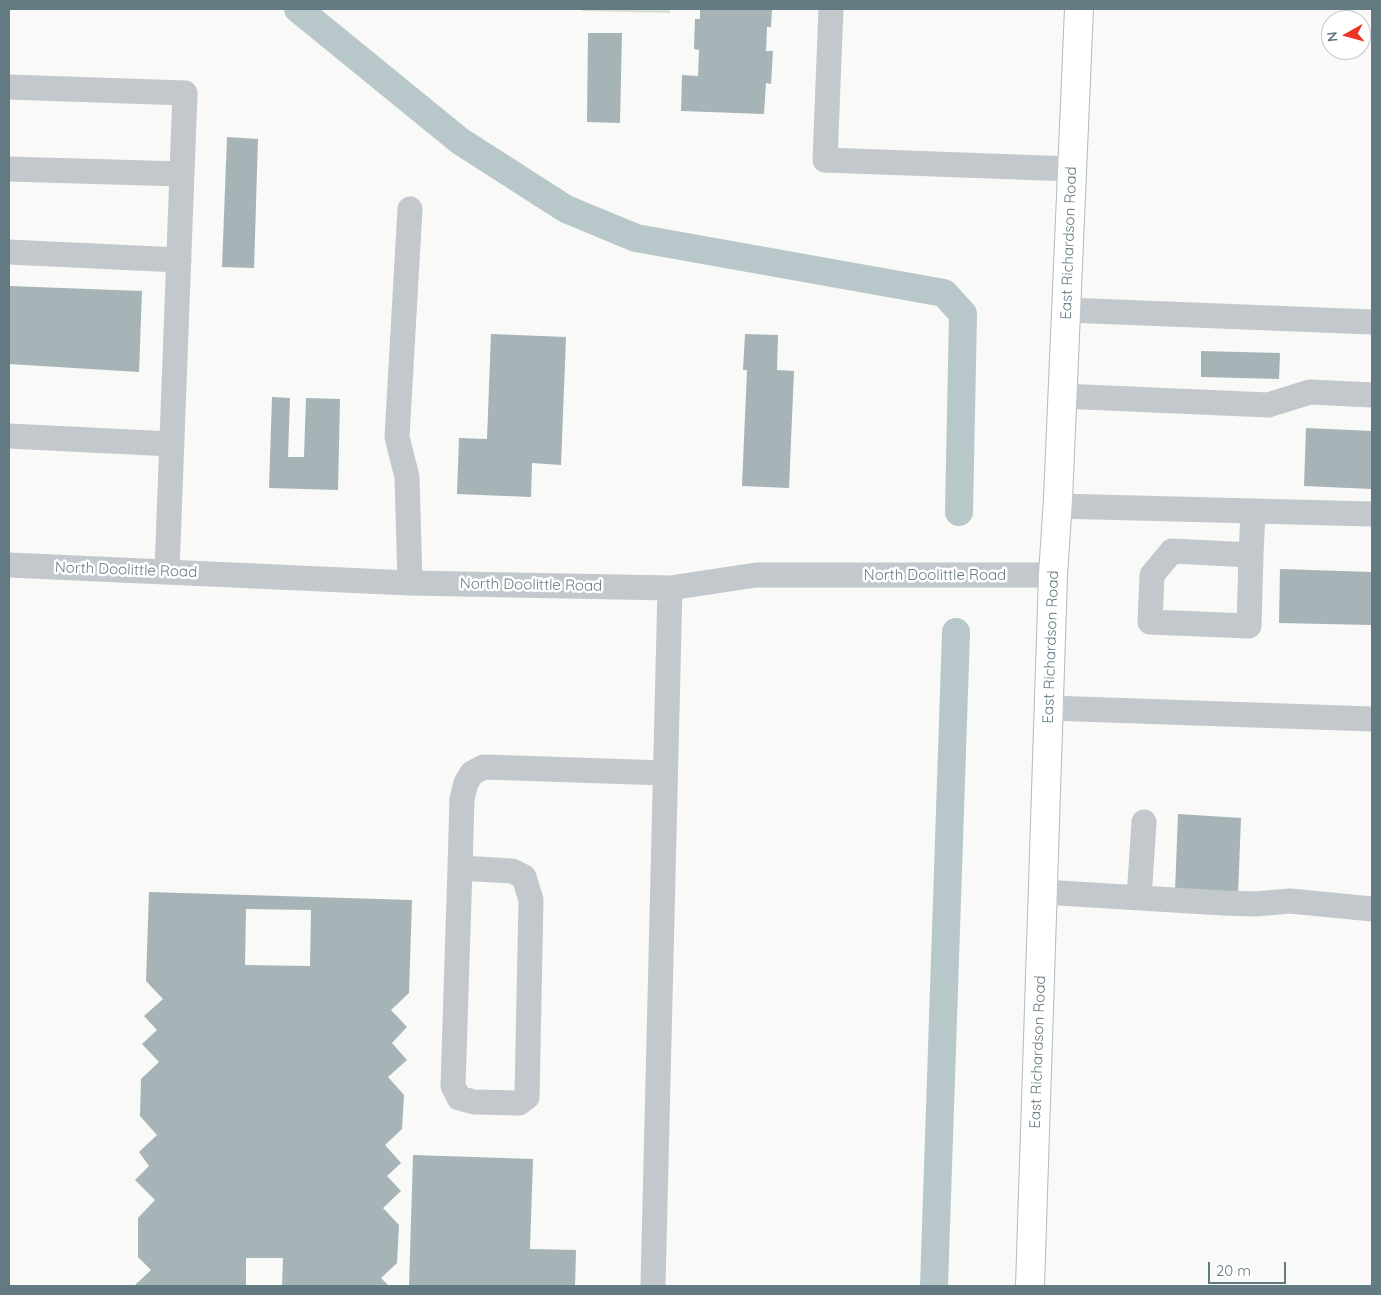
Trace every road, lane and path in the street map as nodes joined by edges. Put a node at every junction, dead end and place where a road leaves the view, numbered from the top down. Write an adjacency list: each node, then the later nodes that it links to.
1 (831, 9): 5 (street)
2 (1079, 9): 5 (main road, East Richardson Road)
3 (9, 87): 6 (street)
4 (9, 169): 6 (street)
5 (1072, 169): 10 (main road, East Richardson Road)
6 (182, 174): 9 (street)
7 (410, 209): 23 (street)
8 (9, 252): 9 (street)
9 (179, 260): 15 (street)
10 (1066, 310): 11 (street); 13 (main road, East Richardson Road)
11 (1372, 322)
12 (1372, 394): 13 (street)
13 (1062, 396): 16 (main road, East Richardson Road)
14 (9, 436): 15 (street)
15 (172, 444): 21 (street)
16 (1057, 506): 17 (street); 22 (main road, East Richardson Road)
17 (1253, 512): 18 (street); 19 (street)
18 (1372, 514)
19 (1251, 555): 19 (street)
20 (9, 565): 21 (street, North Doolittle Road)
21 (168, 571): 23 (street, North Doolittle Road)
22 (1053, 575): 24 (street, North Doolittle Road); 25 (main road, East Richardson Road)
23 (410, 583): 24 (street, North Doolittle Road)
24 (670, 588): 27 (street)
25 (1049, 708): 26 (street); 30 (main road, East Richardson Road)
26 (1372, 719)
27 (665, 773): 29 (street); 33 (street)
28 (1144, 822): 31 (street)
29 (460, 868): 29 (street)
30 (1043, 892): 31 (street); 34 (main road, East Richardson Road)
31 (1139, 898): 32 (street)
32 (1372, 909)
33 (653, 1286)
34 (1030, 1286)

